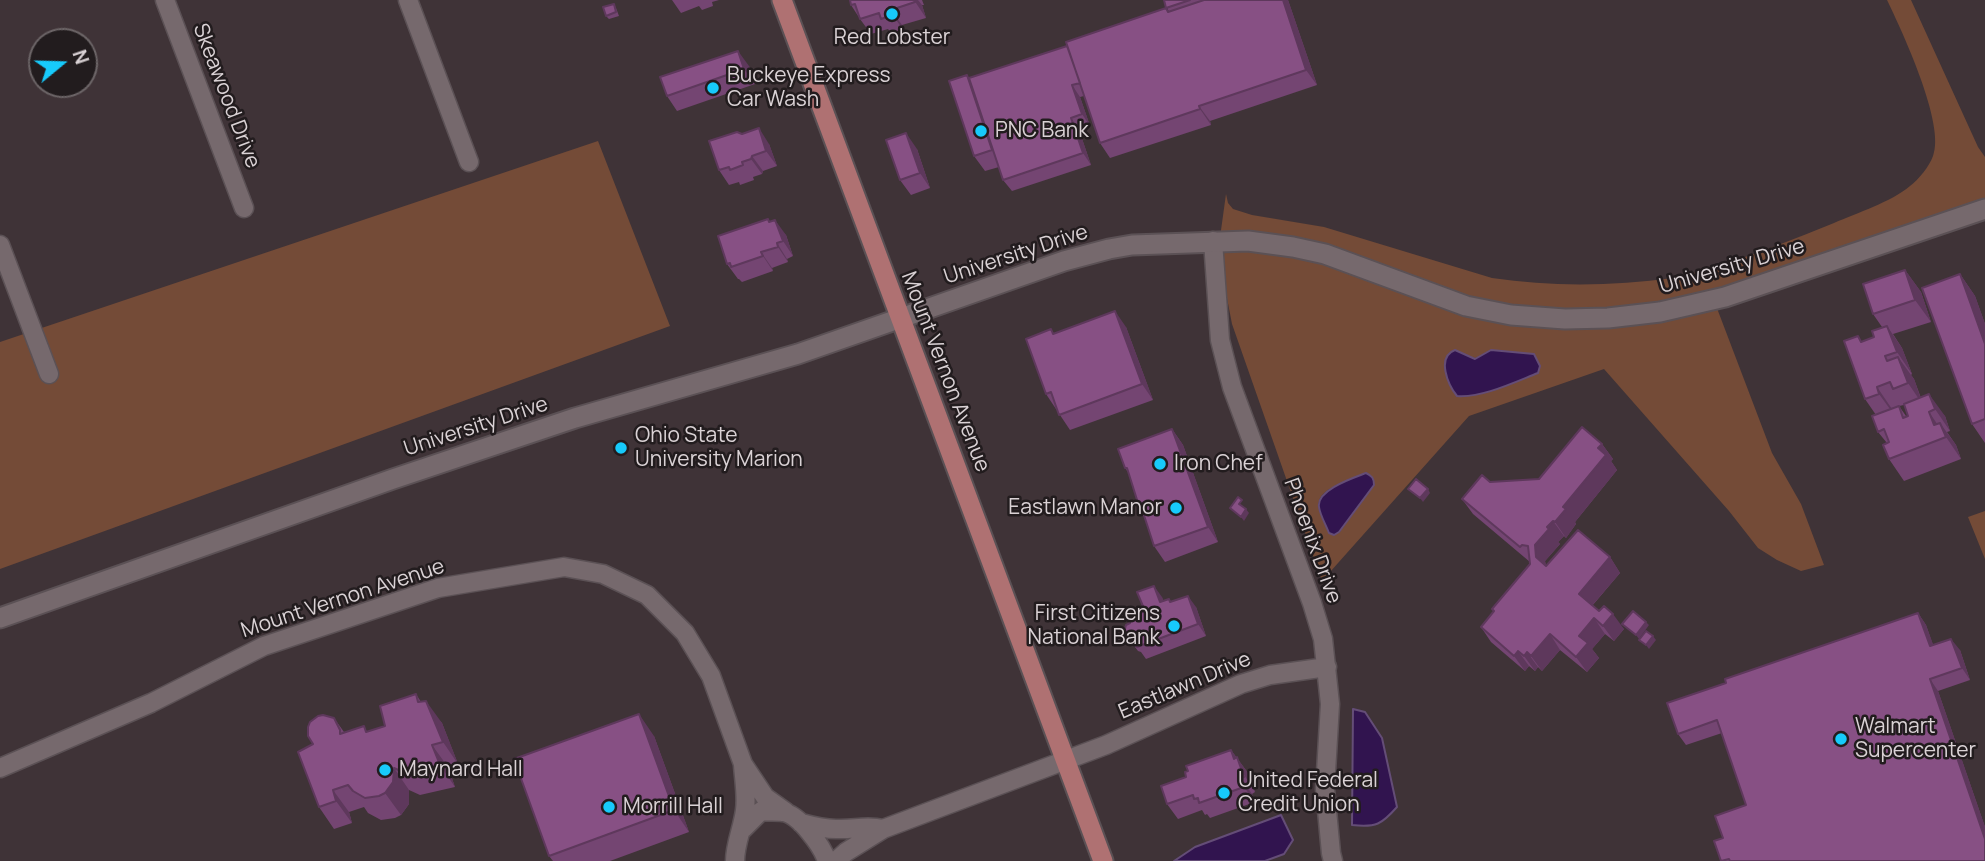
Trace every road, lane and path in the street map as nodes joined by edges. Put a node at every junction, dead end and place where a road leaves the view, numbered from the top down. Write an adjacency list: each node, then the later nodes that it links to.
1 (165, 0): 5 (street, Skeawood Drive)
2 (408, 0): 4 (street)
3 (782, 0): 9 (main road, Mount Vernon Avenue)
4 (469, 162)
5 (244, 208)
6 (1985, 209): 7 (street, University Drive)
7 (1213, 242): 9 (street, University Drive); 12 (street, Phoenix Drive)
8 (0, 245): 10 (street)
9 (900, 317): 11 (street, University Drive); 13 (main road, Mount Vernon Avenue)
10 (49, 374)
11 (0, 618)
12 (1327, 667): 13 (street, Eastlawn Drive); 23 (street, Phoenix Drive)
13 (1065, 761): 17 (street, Mount Vernon Avenue); 22 (main road, Mount Vernon Avenue)
14 (743, 764): 15 (street, Mount Vernon Avenue); 16 (street, Mount Vernon Avenue); 18 (street, Mount Vernon Avenue)
15 (0, 768)
16 (792, 818): 17 (street, Mount Vernon Avenue); 18 (street, Mount Vernon Avenue); 20 (street, Mount Vernon Avenue)
17 (883, 829): 21 (street, Mount Vernon Avenue)
18 (743, 830): 19 (street, Mount Vernon Avenue)
19 (735, 861)
20 (827, 861)
21 (836, 861)
22 (1103, 861)
23 (1334, 861)

